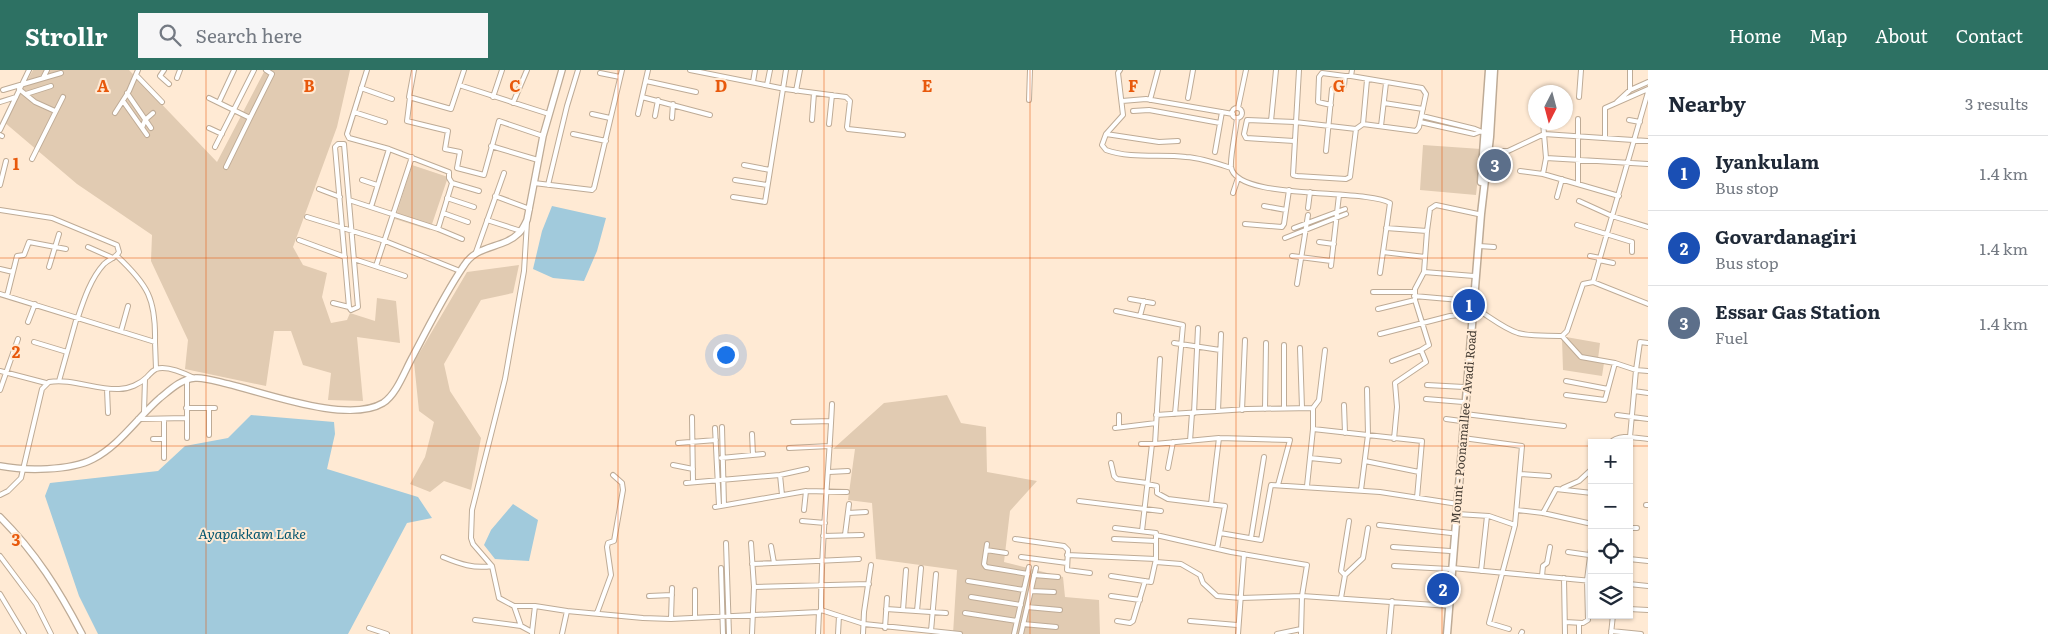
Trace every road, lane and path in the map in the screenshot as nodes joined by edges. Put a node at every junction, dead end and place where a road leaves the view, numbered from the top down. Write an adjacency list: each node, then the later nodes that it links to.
1 (27, 70): 54 (street)
2 (46, 70): 43 (street)
3 (138, 70): 39 (street)
4 (164, 70): 50 (street)
5 (180, 70): 44 (street)
6 (234, 70): 83 (street)
7 (254, 70): 91 (street)
8 (266, 70): 36 (street)
9 (367, 70): 55 (street)
10 (414, 70): 70 (street)
11 (464, 70): 51 (street)
12 (502, 70): 67 (street)
13 (527, 70): 84 (street)
14 (562, 70): 99 (main road)
15 (578, 70): 177 (street)
16 (622, 70): 42 (street)
17 (648, 70): 46 (street)
18 (690, 70): 35 (street)
19 (755, 70): 47 (street)
20 (770, 70): 52 (street)
21 (786, 70): 56 (street)
22 (800, 70): 58 (street)
23 (1030, 70): 78 (street)
24 (1120, 70): 79 (street)
25 (1158, 70): 80 (street)
26 (1193, 70): 74 (street)
27 (1246, 70): 89 (street)
28 (1276, 70): 115 (street)
29 (1299, 70): 117 (street)
30 (1352, 70): 41 (street)
31 (1489, 70): 132 (main road, Mount - Poonamallee - Avadi Road)
32 (1494, 70): 151 (main road, Mount - Poonamallee - Avadi Road)
33 (1581, 70): 68 (street)
34 (1630, 70): 59 (street)
35 (704, 71): 47 (street)
36 (273, 72): 107 (street)
37 (600, 72): 42 (street)
38 (61, 73): 43 (street)
39 (136, 75): 62 (street); 82 (street)
40 (1345, 76): 41 (street); 87 (street); 87 (street)
41 (1351, 76): 45 (street)
42 (620, 77): 108 (street)
43 (43, 78): 54 (street)
44 (177, 78)
45 (1367, 80): 49 (street); 123 (street)
46 (646, 81): 61 (street); 71 (street)
47 (753, 82): 52 (street)
48 (1648, 82): 59 (street)
49 (1386, 83): 85 (street); 92 (street)
50 (169, 84)
51 (459, 85): 67 (street); 70 (street)
52 (768, 85): 56 (street)
53 (51, 86): 64 (street)
54 (20, 87): 57 (street); 64 (street); 69 (street)
55 (361, 88): 75 (street); 95 (street)
56 (782, 89): 58 (street); 164 (street)
57 (3, 90)
58 (796, 90): 63 (street)
59 (1630, 90): 72 (street); 88 (street)
60 (1648, 91): 72 (street); 119 (street)
61 (696, 92)
62 (127, 93): 76 (street); 90 (street)
63 (814, 93): 65 (street); 113 (street)
64 (26, 94): 93 (street)
65 (832, 95): 122 (street); 138 (street)
66 (64, 96): 93 (street)
67 (493, 96): 84 (street)
68 (1579, 96)
69 (16, 97): 81 (street); 120 (street)
70 (410, 97): 147 (street)
71 (642, 97): 77 (street); 101 (street)
72 (1630, 97): 88 (street)
73 (209, 98): 83 (street)
74 (1188, 98)
75 (392, 99)
76 (123, 100): 97 (street); 104 (street)
77 (658, 100): 86 (street); 105 (street)
78 (1029, 100)
79 (1122, 100): 80 (street); 135 (street)
80 (1150, 100): 96 (street)
81 (0, 102)
82 (162, 102)
83 (219, 102): 91 (street)
84 (514, 103): 99 (street)
85 (1384, 103): 92 (street); 125 (street)
86 (673, 104): 103 (street); 109 (street)
87 (1331, 105): 124 (street)
88 (1613, 105): 141 (street)
89 (1238, 108): 102 (street); 110 (street)
90 (138, 109): 104 (street); 112 (street)
91 (233, 110): 107 (street); 133 (street)
92 (1423, 110): 106 (street)
93 (55, 111): 155 (street)
94 (1133, 111): 121 (street)
95 (354, 112): 116 (street); 149 (street)
96 (1222, 112): 102 (street); 121 (street)
97 (116, 113)
98 (153, 113): 112 (street)
99 (549, 114): 139 (main road)
100 (592, 114): 108 (street)
101 (638, 114)
102 (1233, 114): 110 (street)
103 (710, 115)
104 (134, 116): 126 (street)
105 (655, 116)
106 (1422, 116): 118 (street); 132 (street)
107 (250, 118): 162 (street)
108 (610, 118): 143 (street)
109 (672, 118)
110 (1237, 118): 163 (street)
111 (1578, 119): 140 (street)
112 (145, 120): 126 (street); 127 (street)
113 (812, 120)
114 (1628, 120): 119 (street)
115 (1271, 121): 117 (street); 145 (street)
116 (385, 122)
117 (1295, 122): 124 (street); 145 (street)
118 (1420, 122): 125 (street); 132 (street)
119 (1640, 122): 142 (street)
120 (2, 123): 130 (street)
121 (1220, 123): 152 (street)
122 (829, 124)
123 (1363, 124): 125 (street); 129 (street)
124 (1329, 126): 129 (street); 150 (street)
125 (1381, 126)
126 (142, 128): 137 (street)
127 (151, 128)
128 (209, 128): 133 (street)
129 (1356, 129): 145 (street)
130 (0, 130)
131 (1544, 130): 136 (street)
132 (1482, 132): 151 (main road, Mount - Poonamallee - Avadi Road)
133 (222, 134): 148 (street)
134 (574, 134): 143 (street)
135 (1106, 134): 144 (street); 163 (street)
136 (1544, 134): 140 (street); 151 (street); 154 (street)
137 (147, 135)
138 (903, 135)
139 (543, 136): 147 (street); 157 (main road)
140 (1576, 136): 141 (street); 156 (street)
141 (1605, 137): 142 (street)
142 (1635, 140): 146 (street); 159 (street)
143 (606, 141): 177 (street)
144 (1178, 141)
145 (1294, 141)
146 (1648, 141)
147 (491, 146): 157 (street)
148 (215, 147)
149 (389, 149): 153 (street); 176 (street)
150 (1326, 151)
151 (1486, 151): 204 (main road, Mount - Poonamallee - Avadi Road); 233 (main road, Mount - Poonamallee - Avadi Road)
152 (1215, 152)
153 (412, 157): 173 (street); 205 (street)
154 (1546, 158): 156 (street); 167 (street)
155 (32, 159)
156 (1577, 159): 159 (street); 172 (street)
157 (538, 160): 174 (main road)
158 (6, 161): 175 (street)
159 (1628, 162): 160 (street); 186 (street)
160 (1648, 164)
161 (744, 165): 164 (street)
162 (226, 167)
163 (1231, 168): 168 (street)
164 (770, 170): 178 (street)
165 (1520, 171): 167 (street)
166 (504, 173): 185 (street)
167 (1543, 174): 169 (street)
168 (1238, 178): 180 (street); 183 (street)
169 (1562, 178): 172 (street); 189 (street)
170 (362, 180): 176 (street)
171 (735, 180): 178 (street)
172 (1578, 182): 186 (street)
173 (452, 183): 181 (street); 190 (street)
174 (534, 183): 177 (street); 197 (main road)
175 (0, 185)
176 (378, 185): 194 (street)
177 (548, 185)
178 (767, 185): 188 (street)
179 (319, 190): 187 (street)
180 (1289, 190): 182 (street); 200 (street)
181 (479, 191)
182 (1310, 192): 184 (street); 196 (street)
183 (1234, 193)
184 (1339, 195): 201 (street); 218 (street)
185 (495, 196): 197 (street); 210 (street)
186 (1619, 196): 207 (street)
187 (340, 197): 191 (street); 219 (street)
188 (732, 197)
189 (1557, 197)
190 (447, 198): 195 (street); 202 (street)
191 (349, 200): 194 (street); 224 (street)
192 (1580, 202): 207 (street)
193 (1264, 206): 200 (street)
194 (371, 207): 205 (street)
195 (474, 207)
196 (1308, 208)
197 (530, 209): 211 (main road)
198 (1345, 209): 201 (street)
199 (0, 210): 243 (street)
200 (1286, 210): 214 (street)
201 (1337, 212): 209 (street); 213 (street)
202 (442, 213): 212 (street); 220 (street)
203 (1346, 214): 209 (street)
204 (1478, 214): 223 (street); 258 (main road, Mount - Poonamallee - Avadi Road)
205 (394, 215): 220 (street); 230 (street)
206 (1308, 215): 213 (street)
207 (1612, 216): 216 (street); 226 (street)
208 (308, 217): 219 (street)
209 (1337, 218): 221 (street); 232 (street)
210 (487, 220): 222 (street); 238 (street)
211 (527, 220): 222 (main road); 482 (street)
212 (468, 222)
213 (1306, 223): 217 (street); 221 (street)
214 (1245, 224)
215 (1577, 225): 226 (street)
216 (1648, 227)
217 (1294, 228)
218 (1386, 228): 223 (street); 239 (street)
219 (344, 229): 224 (street); 244 (street)
220 (438, 229): 227 (street)
221 (1306, 230): 228 (street); 245 (street)
222 (521, 231): 238 (main road)
223 (1428, 231): 246 (street)
224 (352, 232): 230 (street); 247 (street)
225 (59, 234): 236 (street)
226 (1606, 234): 240 (street); 248 (street)
227 (462, 238)
228 (1285, 238)
229 (299, 240): 244 (street)
230 (385, 241): 250 (street); 253 (street)
231 (1319, 242): 232 (street)
232 (1334, 244): 245 (street)
233 (1479, 246): 235 (street); 271 (main road, Mount - Poonamallee - Avadi Road)
234 (88, 247): 243 (street)
235 (1494, 247)
236 (55, 248): 237 (street); 251 (street); 254 (street)
237 (66, 249)
238 (476, 252): 253 (main road)
239 (1383, 252): 246 (street); 256 (street)
240 (1632, 252)
241 (1292, 256): 245 (street)
242 (1590, 256): 248 (street)
243 (115, 257): 278 (street); 289 (street)
244 (346, 257): 273 (street)
245 (1302, 257): 260 (street)
246 (1426, 257): 255 (street)
247 (354, 259): 250 (street); 273 (street)
248 (1600, 259): 249 (street); 259 (street)
249 (1613, 263)
250 (376, 266): 257 (street)
251 (49, 267)
252 (0, 269): 254 (street)
253 (460, 271): 309 (main road)
254 (13, 272): 263 (street)
255 (1424, 272): 258 (street); 264 (street)
256 (1380, 273)
257 (405, 276)
258 (1474, 276): 271 (main road, Mount - Poonamallee - Avadi Road)
259 (1593, 282): 270 (street); 285 (street)
260 (1298, 284)
261 (1374, 292): 264 (street)
262 (0, 295): 263 (street)
263 (7, 296): 269 (street)
264 (1414, 296): 271 (street); 274 (street); 280 (street)
265 (1130, 298): 266 (street)
266 (1144, 301): 268 (street); 277 (street)
267 (333, 303): 273 (street)
268 (1153, 303)
269 (35, 304): 278 (street); 279 (street)
270 (1648, 304)
271 (1472, 305): 276 (main road, Mount - Poonamallee - Avadi Road); 285 (street); 341 (main road, Mount - Poonamallee - Avadi Road)
272 (128, 306): 282 (street)
273 (349, 307)
274 (1378, 309)
275 (1116, 311): 277 (street)
276 (1470, 314): 280 (street); 316 (main road, Mount - Poonamallee - Avadi Road)
277 (1140, 316): 293 (street)
278 (78, 317): 282 (street); 300 (street)
279 (28, 322)
280 (1422, 323): 284 (street); 299 (street)
281 (1198, 328): 295 (street)
282 (122, 331): 289 (street)
283 (1221, 334): 297 (street)
284 (1380, 334)
285 (1562, 336): 303 (street)
286 (18, 339): 308 (street)
287 (1245, 340): 335 (street)
288 (34, 342): 300 (street)
289 (155, 342): 304 (street)
290 (1174, 343): 293 (street)
291 (1266, 343): 334 (street)
292 (1648, 343): 305 (street)
293 (1180, 344): 295 (street); 340 (street)
294 (1284, 345): 331 (street)
295 (1197, 346): 297 (street); 339 (street)
296 (1300, 348): 332 (street)
297 (1220, 350): 336 (street)
298 (1325, 350): 333 (street)
299 (1421, 350): 302 (street); 370 (street)
300 (67, 352): 312 (street)
301 (1160, 358): 344 (street)
302 (1392, 361)
303 (1615, 364): 305 (street); 317 (street)
304 (156, 369): 309 (street); 310 (street)
305 (1636, 370): 307 (street); 321 (street)
306 (0, 371): 308 (street)
307 (1648, 371)
308 (6, 373): 314 (street); 320 (street)
309 (194, 378): 311 (main road)
310 (145, 379): 318 (street); 337 (street)
311 (187, 380): 328 (street); 337 (main road)
312 (59, 381): 314 (street); 318 (street)
313 (1566, 381): 317 (street)
314 (46, 384): 394 (street)
315 (1427, 385): 316 (street)
316 (1464, 387): 325 (main road, Mount - Poonamallee - Avadi Road)
317 (1608, 388): 323 (street)
318 (107, 389): 338 (street)
319 (1367, 389): 363 (street)
320 (0, 390)
321 (1634, 391): 322 (street); 346 (street)
322 (1648, 393)
323 (1566, 395)
324 (1426, 399): 325 (street)
325 (1463, 402): 353 (main road, Mount - Poonamallee - Avadi Road)
326 (832, 404): 352 (street)
327 (1344, 405): 360 (street)
328 (186, 408): 329 (street); 347 (street)
329 (209, 408): 330 (street); 362 (street)
330 (215, 408)
331 (1284, 408): 332 (street); 334 (street)
332 (1302, 408): 333 (street)
333 (1313, 408): 359 (street)
334 (1265, 409): 335 (street)
335 (1242, 410): 336 (street)
336 (1218, 411): 339 (street)
337 (144, 412): 348 (main road)
338 (108, 413)
339 (1193, 413): 340 (street); 374 (street)
340 (1175, 414): 344 (street)
341 (1465, 414): 356 (street); 366 (main road, Mount - Poonamallee - Avadi Road)
342 (1119, 415): 355 (street)
343 (1617, 415): 346 (street)
344 (1156, 416): 355 (street)
345 (692, 417): 376 (street)
346 (1632, 417): 351 (street); 367 (street)
347 (186, 418): 349 (street); 364 (street)
348 (138, 419): 349 (street); 394 (main road)
349 (164, 419): 369 (street)
350 (1446, 419): 353 (street)
351 (1648, 419)
352 (831, 421): 354 (street); 380 (street)
353 (1461, 421): 425 (main road, Mount - Poonamallee - Avadi Road)
354 (794, 422)
355 (1156, 423): 379 (street)
356 (1564, 426)
357 (722, 427): 387 (street)
358 (715, 428): 373 (street)
359 (1313, 429): 360 (street); 388 (street)
360 (1345, 433): 363 (street)
361 (752, 434): 383 (street)
362 (209, 435)
363 (1368, 435): 370 (street); 390 (street)
364 (187, 438)
365 (1219, 438): 374 (street); 411 (street); 424 (street)
366 (1463, 438): 402 (street); 425 (main road, Mount - Poonamallee - Avadi Road)
367 (1630, 438): 371 (street); 372 (street)
368 (153, 439): 369 (street)
369 (164, 439): 385 (street)
370 (1394, 439): 400 (street)
371 (1615, 439)
372 (1648, 439)
373 (716, 440): 376 (street); 386 (street)
374 (1190, 441): 377 (street)
375 (678, 442): 376 (street)
376 (692, 442): 397 (street)
377 (1173, 442): 379 (street); 395 (street)
378 (1141, 444): 379 (street)
379 (1154, 444): 410 (street)
380 (830, 446): 381 (street); 399 (street)
381 (789, 448)
382 (763, 454): 383 (street)
383 (753, 455): 387 (street)
384 (1264, 457): 452 (street)
385 (164, 458)
386 (717, 458): 387 (street); 407 (street)
387 (723, 458): 406 (street)
388 (1310, 458): 389 (street); 412 (street)
389 (1339, 461)
390 (1365, 461): 400 (street); 414 (street)
391 (1111, 463): 410 (street)
392 (673, 465): 397 (street)
393 (0, 466): 394 (main road)
394 (24, 468): 419 (street)
395 (1168, 468)
396 (808, 469): 403 (street)
397 (692, 470): 408 (street)
398 (848, 471): 399 (street)
399 (829, 472): 416 (street)
400 (1419, 472): 421 (street)
401 (1588, 473): 413 (street)
402 (1521, 474): 405 (street); 429 (street)
403 (780, 475): 406 (street); 420 (street)
404 (613, 476): 538 (street)
405 (1549, 476)
406 (724, 479): 407 (street); 426 (street)
407 (718, 480): 408 (street); 426 (street)
408 (693, 482): 409 (street)
409 (686, 483)
410 (1147, 484): 424 (street); 427 (street)
411 (1278, 485): 412 (street); 452 (street)
412 (1307, 486): 414 (street)
413 (1562, 489): 418 (street); 433 (street)
414 (1361, 490): 421 (street)
415 (806, 491): 416 (street); 420 (street); 428 (street)
416 (828, 491): 417 (street); 439 (street)
417 (847, 492)
418 (1588, 492)
419 (0, 495)
420 (782, 495): 426 (street)
421 (1417, 498): 425 (street)
422 (1079, 501): 427 (street)
423 (849, 504): 432 (street)
424 (1211, 504): 446 (street)
425 (1456, 504): 434 (main road, Mount - Poonamallee - Avadi Road); 447 (main road, Mount - Poonamallee - Avadi Road)
426 (724, 505)
427 (1145, 509): 430 (street); 445 (street)
428 (804, 510)
429 (1517, 510): 433 (street); 442 (street)
430 (1160, 511)
431 (866, 512): 432 (street)
432 (848, 513): 448 (street)
433 (1543, 513): 440 (street)
434 (1457, 514): 435 (street); 488 (main road, Mount - Poonamallee - Avadi Road)
435 (1488, 516): 442 (street); 490 (street)
436 (0, 517): 572 (main road)
437 (802, 521): 439 (street)
438 (1349, 521): 496 (street)
439 (825, 523): 451 (street)
440 (1588, 523)
441 (1379, 524): 447 (street)
442 (1515, 525): 492 (street)
443 (1114, 528): 445 (street)
444 (1368, 528): 496 (street)
445 (1142, 531): 450 (street)
446 (1220, 533): 452 (street); 462 (street)
447 (1451, 533): 464 (main road, Mount - Poonamallee - Avadi Road)
448 (845, 535): 449 (street); 451 (street)
449 (862, 535)
450 (1156, 535): 455 (street); 462 (street)
451 (824, 536): 475 (street)
452 (1250, 538)
453 (1015, 539): 468 (street)
454 (1114, 539): 455 (street)
455 (1156, 541): 476 (street)
456 (726, 543): 544 (street)
457 (751, 543): 480 (street)
458 (987, 544): 463 (street)
459 (771, 546): 478 (street)
460 (1393, 547): 464 (street)
461 (1550, 547): 498 (street)
462 (1217, 549): 467 (street)
463 (986, 550): 466 (street); 494 (street)
464 (1450, 551): 488 (main road, Mount - Poonamallee - Avadi Road)
465 (1568, 552): 469 (street)
466 (1006, 553)
467 (1244, 554): 518 (street); 521 (street)
468 (1067, 555): 476 (street); 479 (street)
469 (1588, 555)
470 (0, 556): 566 (street)
471 (443, 557): 482 (street)
472 (1022, 557): 479 (street)
473 (859, 559): 475 (street)
474 (1633, 559): 477 (street)
475 (821, 560): 478 (street); 506 (street)
476 (1156, 560): 503 (street); 521 (street)
477 (1648, 561)
478 (774, 563): 480 (street)
479 (1067, 563): 491 (street)
480 (752, 564): 508 (street)
481 (871, 565): 504 (street)
482 (492, 566): 526 (street)
483 (1394, 566): 488 (street)
484 (1029, 567): 494 (street)
485 (721, 568): 543 (street)
486 (921, 568): 537 (street)
487 (1036, 568): 495 (street)
488 (1450, 569): 490 (street); 525 (main road, Mount - Poonamallee - Avadi Road)
489 (906, 570): 532 (street)
490 (1481, 571): 492 (street)
491 (1090, 573)
492 (1502, 573): 498 (street); 563 (street)
493 (936, 574): 539 (street)
494 (1028, 574): 511 (street)
495 (1034, 575): 499 (street); 512 (street)
496 (1346, 575): 522 (street)
497 (1111, 576): 503 (street)
498 (1542, 576): 500 (street)
499 (1058, 578)
500 (1564, 578): 501 (street); 554 (street)
501 (1588, 580)
502 (968, 581): 511 (street)
503 (1145, 581): 523 (street)
504 (868, 584): 506 (street); 556 (street)
505 (1633, 584): 507 (street)
506 (821, 585): 508 (street); 536 (street)
507 (1648, 586)
508 (754, 587): 541 (street)
509 (672, 588): 515 (street)
510 (694, 590): 546 (street)
511 (1024, 590): 528 (street)
512 (1031, 591): 513 (street); 529 (street)
513 (1054, 592)
514 (0, 594): 570 (street)
515 (672, 595): 516 (street); 547 (street)
516 (649, 596)
517 (1111, 596): 523 (street)
518 (1302, 596): 521 (street); 522 (street); 565 (street)
519 (970, 597): 528 (street)
520 (887, 598): 530 (street)
521 (1241, 598): 558 (street)
522 (1341, 598): 524 (street)
523 (1140, 600): 551 (street)
524 (1392, 601): 525 (street); 586 (street)
525 (1448, 605): 587 (main road, Mount - Poonamallee - Avadi Road)
526 (514, 606): 527 (street); 559 (street)
527 (535, 606): 535 (street); 567 (street)
528 (1021, 606): 553 (street)
529 (1027, 606): 533 (street); 557 (street)
530 (886, 609): 532 (street); 562 (street)
531 (1633, 609): 534 (street)
532 (903, 610): 537 (street)
533 (1060, 610)
534 (1648, 610)
535 (568, 611): 538 (street); 574 (street)
536 (820, 611): 541 (street); 545 (street); 578 (street)
537 (918, 611): 539 (street)
538 (597, 613): 547 (street)
539 (933, 613): 542 (street); 564 (street)
540 (965, 613): 553 (street)
541 (752, 614): 544 (street); 577 (street)
542 (946, 614)
543 (722, 616): 544 (street); 546 (street); 575 (street)
544 (728, 616): 576 (street)
545 (839, 616): 556 (street); 579 (street)
546 (695, 618): 547 (street)
547 (671, 619)
548 (1588, 619): 555 (street)
549 (1613, 619): 569 (street)
550 (475, 620): 559 (street)
551 (1117, 621)
552 (1190, 621): 558 (street)
553 (1017, 622): 582 (street)
554 (1564, 622): 555 (street); 588 (street)
555 (1579, 622): 589 (street)
556 (864, 624): 562 (street); 580 (street)
557 (1023, 624): 560 (street); 583 (street)
558 (1237, 625): 584 (street)
559 (521, 626): 567 (street)
560 (1056, 627)
561 (369, 628): 573 (street)
562 (885, 628): 568 (street)
563 (1509, 630)
564 (931, 631): 568 (street); 581 (street)
565 (1301, 632): 585 (street)
566 (51, 633): 571 (street)
567 (532, 633)
568 (920, 633)
569 (1611, 633): 590 (street)
570 (24, 634)
571 (45, 634)
572 (82, 634)
573 (387, 634)
574 (562, 634)
575 (723, 634)
576 (729, 634)
577 (752, 634)
578 (818, 634)
579 (838, 634)
580 (863, 634)
581 (960, 634)
582 (1014, 634)
583 (1021, 634)
584 (1238, 634)
585 (1277, 634)
586 (1389, 634)
587 (1445, 634)
588 (1565, 634)
589 (1579, 634)
590 (1637, 634): 591 (street)
591 (1641, 634)

